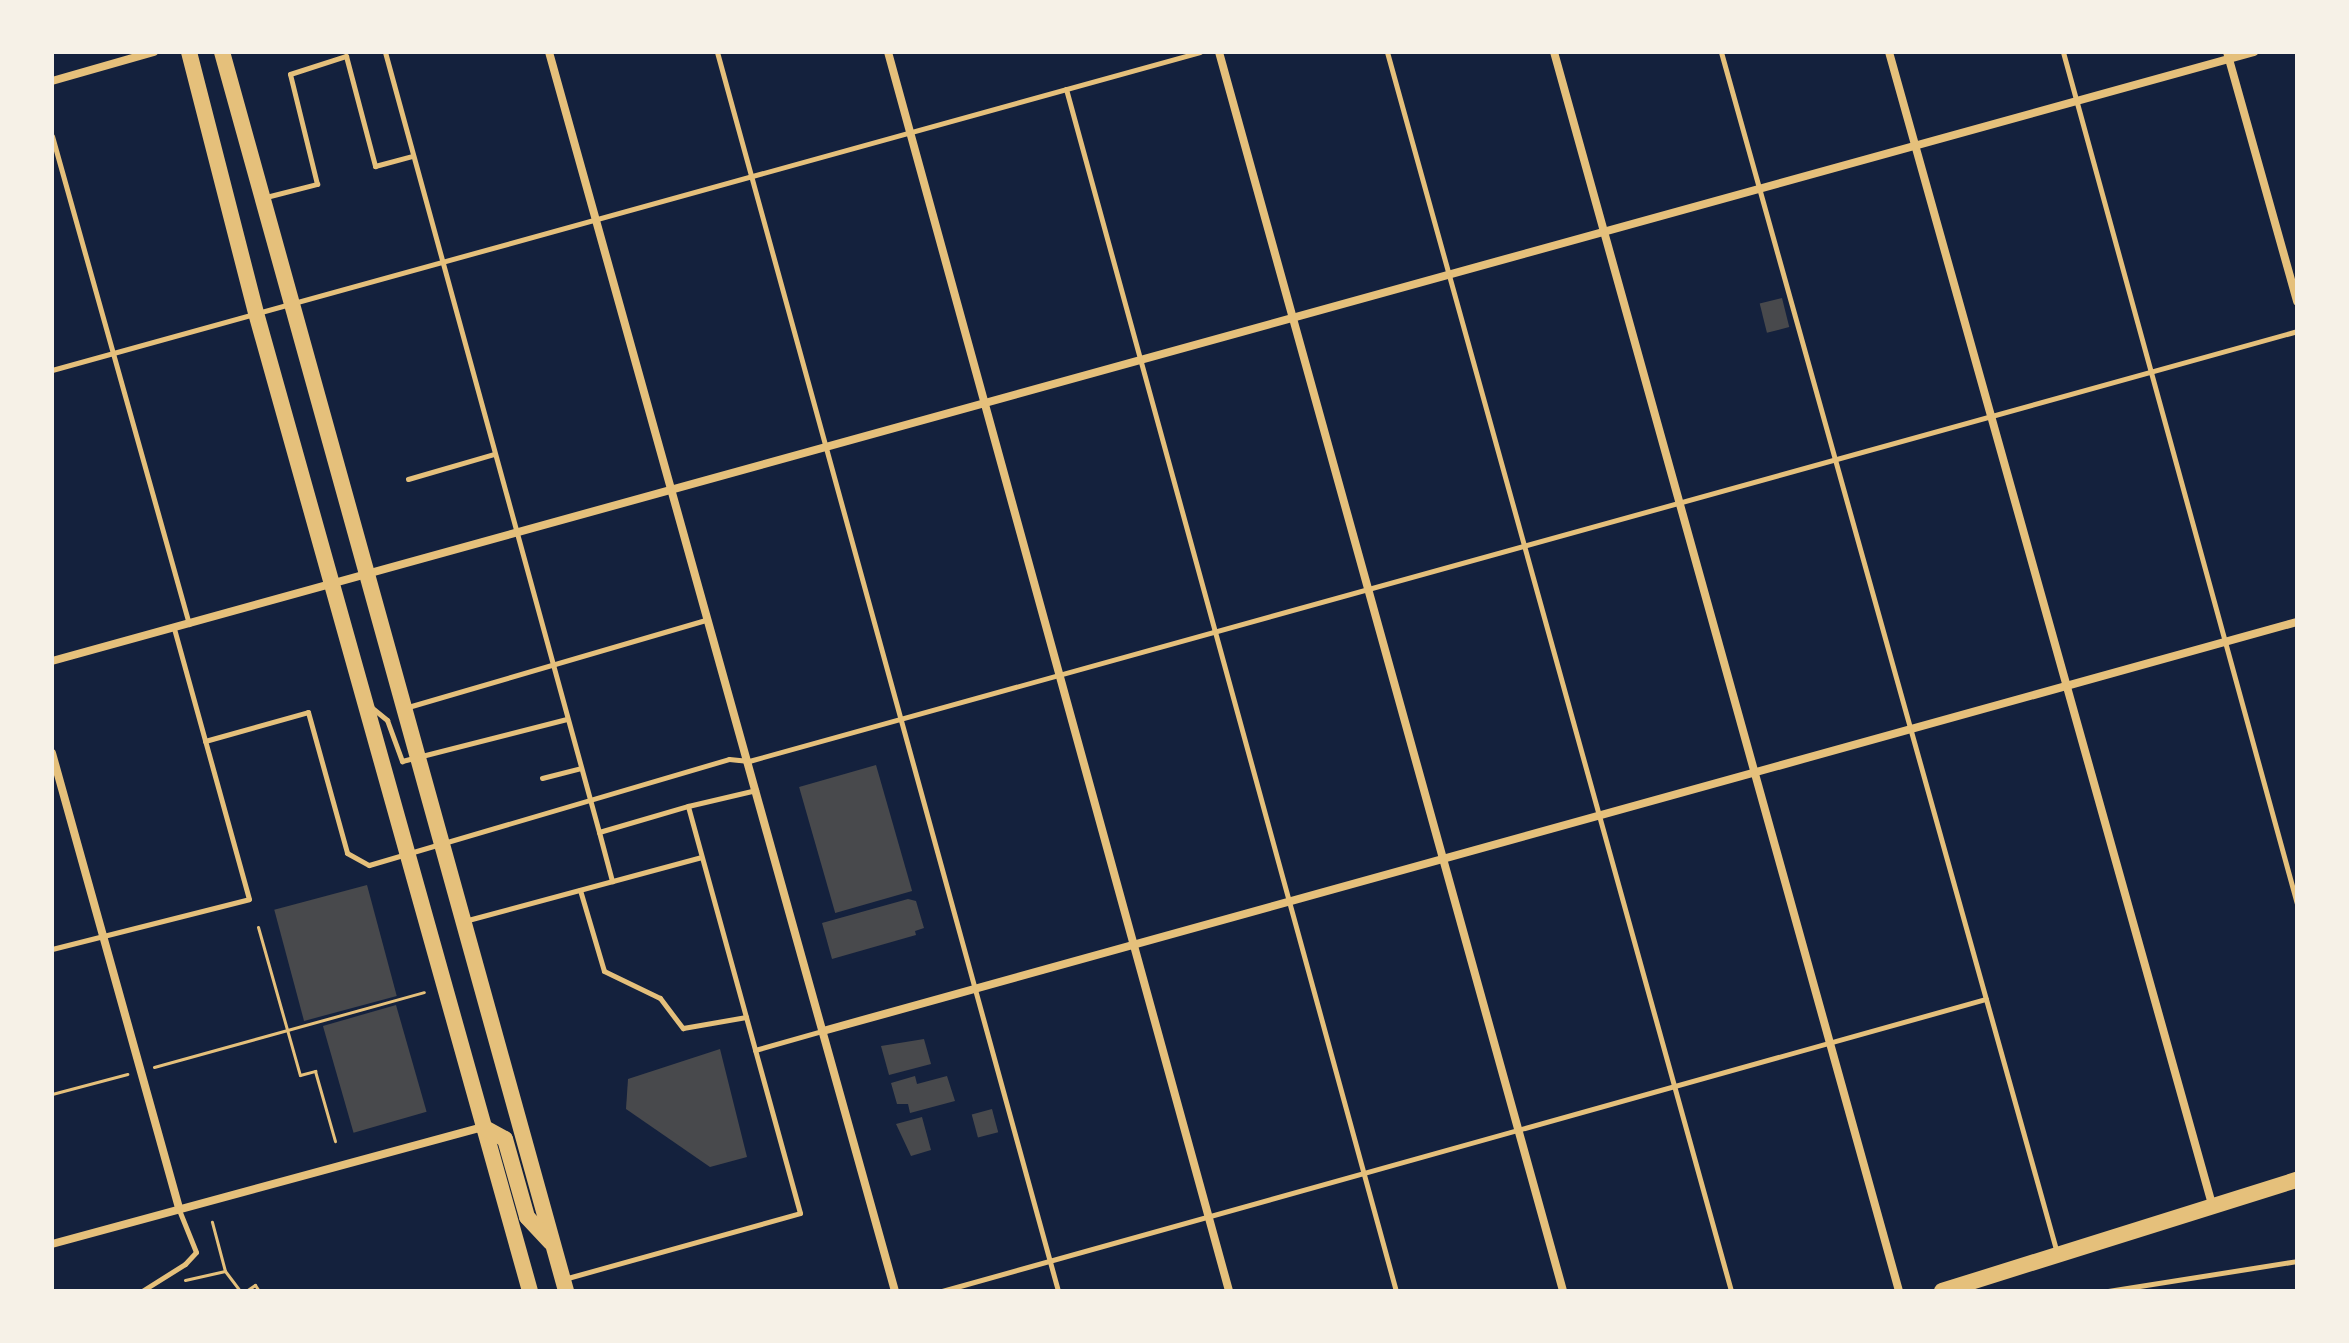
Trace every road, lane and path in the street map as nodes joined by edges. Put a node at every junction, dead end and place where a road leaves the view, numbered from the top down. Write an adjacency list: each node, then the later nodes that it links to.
1 (154, 52): 17 (street)
2 (189, 52): 33 (main road)
3 (222, 52): 26 (main road)
4 (385, 52): 23 (lane)
5 (549, 52): 27 (street)
6 (717, 52): 24 (lane)
7 (888, 52): 20 (street)
8 (1200, 52): 18 (lane)
9 (1219, 52): 34 (street)
10 (1387, 52): 30 (lane)
11 (1554, 52): 28 (street)
12 (1721, 52): 25 (lane)
13 (1889, 52): 22 (street)
14 (2063, 52): 19 (lane)
15 (2254, 52): 16 (street)
16 (2228, 55): 19 (street); 31 (street)
17 (52, 81)
18 (1066, 89): 20 (lane); 37 (lane)
19 (2077, 104): 22 (street); 39 (lane)
20 (907, 133): 24 (lane); 40 (street)
21 (52, 136): 36 (lane)
22 (1915, 145): 25 (street); 41 (street)
23 (413, 156): 26 (lane); 29 (lane)
24 (752, 176): 27 (lane); 42 (lane)
25 (1759, 190): 28 (street); 44 (lane)
26 (263, 198): 32 (main road)
27 (597, 220): 29 (lane); 46 (street)
28 (1604, 233): 30 (street); 47 (street)
29 (442, 262): 32 (lane); 43 (lane)
30 (1448, 275): 34 (street); 49 (lane)
31 (2297, 301)
32 (292, 302): 33 (lane); 50 (main road)
33 (256, 313): 36 (lane); 51 (main road)
34 (1292, 318): 37 (street); 52 (street)
35 (2297, 331): 39 (lane)
36 (113, 354): 38 (lane); 55 (lane)
37 (1142, 360): 40 (street); 57 (lane)
38 (52, 370)
39 (2152, 373): 41 (lane); 58 (lane)
40 (982, 404): 42 (street); 61 (street)
41 (1991, 416): 44 (lane); 62 (street)
42 (826, 448): 46 (street); 66 (lane)
43 (494, 454): 45 (lane); 48 (lane)
44 (1834, 459): 47 (lane); 67 (lane)
45 (408, 479)
46 (671, 491): 48 (street); 53 (street)
47 (1680, 502): 49 (lane); 73 (street)
48 (515, 533): 50 (street); 60 (lane)
49 (1523, 544): 52 (lane); 78 (lane)
50 (367, 573): 51 (street); 64 (main road)
51 (334, 582): 55 (street); 63 (main road)
52 (1368, 587): 57 (lane); 83 (street)
53 (706, 620): 60 (lane); 71 (street)
54 (2297, 622): 58 (street)
55 (189, 625): 56 (street)
56 (174, 629): 59 (street); 68 (lane)
57 (1217, 631): 61 (lane); 86 (lane)
58 (2227, 642): 62 (street); 87 (lane)
59 (52, 661)
60 (552, 666): 64 (lane); 65 (lane)
61 (1058, 674): 66 (lane); 91 (street)
62 (2068, 686): 67 (street); 109 (street)
63 (367, 704): 70 (lane); 81 (main road)
64 (404, 708): 70 (main road)
65 (567, 719): 70 (lane); 72 (lane)
66 (903, 719): 71 (lane); 93 (lane)
67 (1911, 729): 73 (street); 95 (lane)
68 (205, 741): 81 (lane); 90 (lane)
69 (52, 753): 90 (street)
70 (417, 759): 80 (main road)
71 (749, 761): 75 (street); 76 (lane)
72 (581, 768): 74 (lane); 76 (lane)
73 (1755, 773): 78 (street); 99 (street)
74 (542, 778)
75 (757, 789): 77 (lane); 98 (street)
76 (590, 803): 79 (lane); 80 (lane)
77 (688, 806): 79 (lane); 82 (lane)
78 (1597, 817): 83 (street); 102 (lane)
79 (599, 832): 84 (lane)
80 (442, 844): 81 (lane); 88 (main road)
81 (407, 856): 104 (main road)
82 (702, 857): 84 (lane); 96 (lane)
83 (1443, 860): 86 (street); 105 (street)
84 (612, 881): 85 (lane)
85 (580, 890): 88 (lane); 96 (lane)
86 (1286, 903): 91 (street); 107 (lane)
87 (2297, 904)
88 (463, 921): 114 (main road)
89 (258, 927): 97 (path)
90 (102, 935): 92 (lane); 101 (street)
91 (1131, 945): 93 (street); 111 (street)
92 (52, 949)
93 (976, 989): 98 (street); 116 (lane)
94 (424, 992): 97 (path)
95 (1986, 999): 99 (lane); 115 (lane)
96 (746, 1017): 100 (lane)
97 (287, 1030): 101 (path); 106 (path)
98 (823, 1031): 100 (lane); 126 (street)
99 (1830, 1042): 102 (lane); 133 (street)
100 (755, 1050): 120 (lane)
101 (140, 1070): 103 (path); 110 (street)
102 (1676, 1087): 105 (lane); 132 (lane)
103 (52, 1094)
104 (483, 1127): 110 (street); 114 (main road); 125 (main road)
105 (1519, 1128): 107 (lane); 131 (street)
106 (335, 1141)
107 (1364, 1173): 111 (lane); 130 (lane)
108 (2297, 1180): 109 (main road)
109 (2212, 1204): 115 (main road)
110 (179, 1209): 113 (street); 119 (lane)
111 (1208, 1216): 116 (lane); 129 (street)
112 (212, 1222): 118 (path)
113 (52, 1244)
114 (553, 1245): 120 (main road)
115 (2058, 1258): 134 (main road)
116 (1049, 1259): 127 (lane); 128 (lane)
117 (2297, 1261): 135 (lane)
118 (225, 1271): 119 (path); 122 (path)
119 (167, 1276): 121 (lane)
120 (565, 1285)
121 (142, 1291)
122 (240, 1291)
123 (246, 1291): 124 (path)
124 (259, 1291)
125 (530, 1291)
126 (895, 1291)
127 (942, 1291)
128 (1058, 1291)
129 (1229, 1291)
130 (1396, 1291)
131 (1563, 1291)
132 (1731, 1291)
133 (1899, 1291)
134 (1942, 1291)
135 (2108, 1291)

